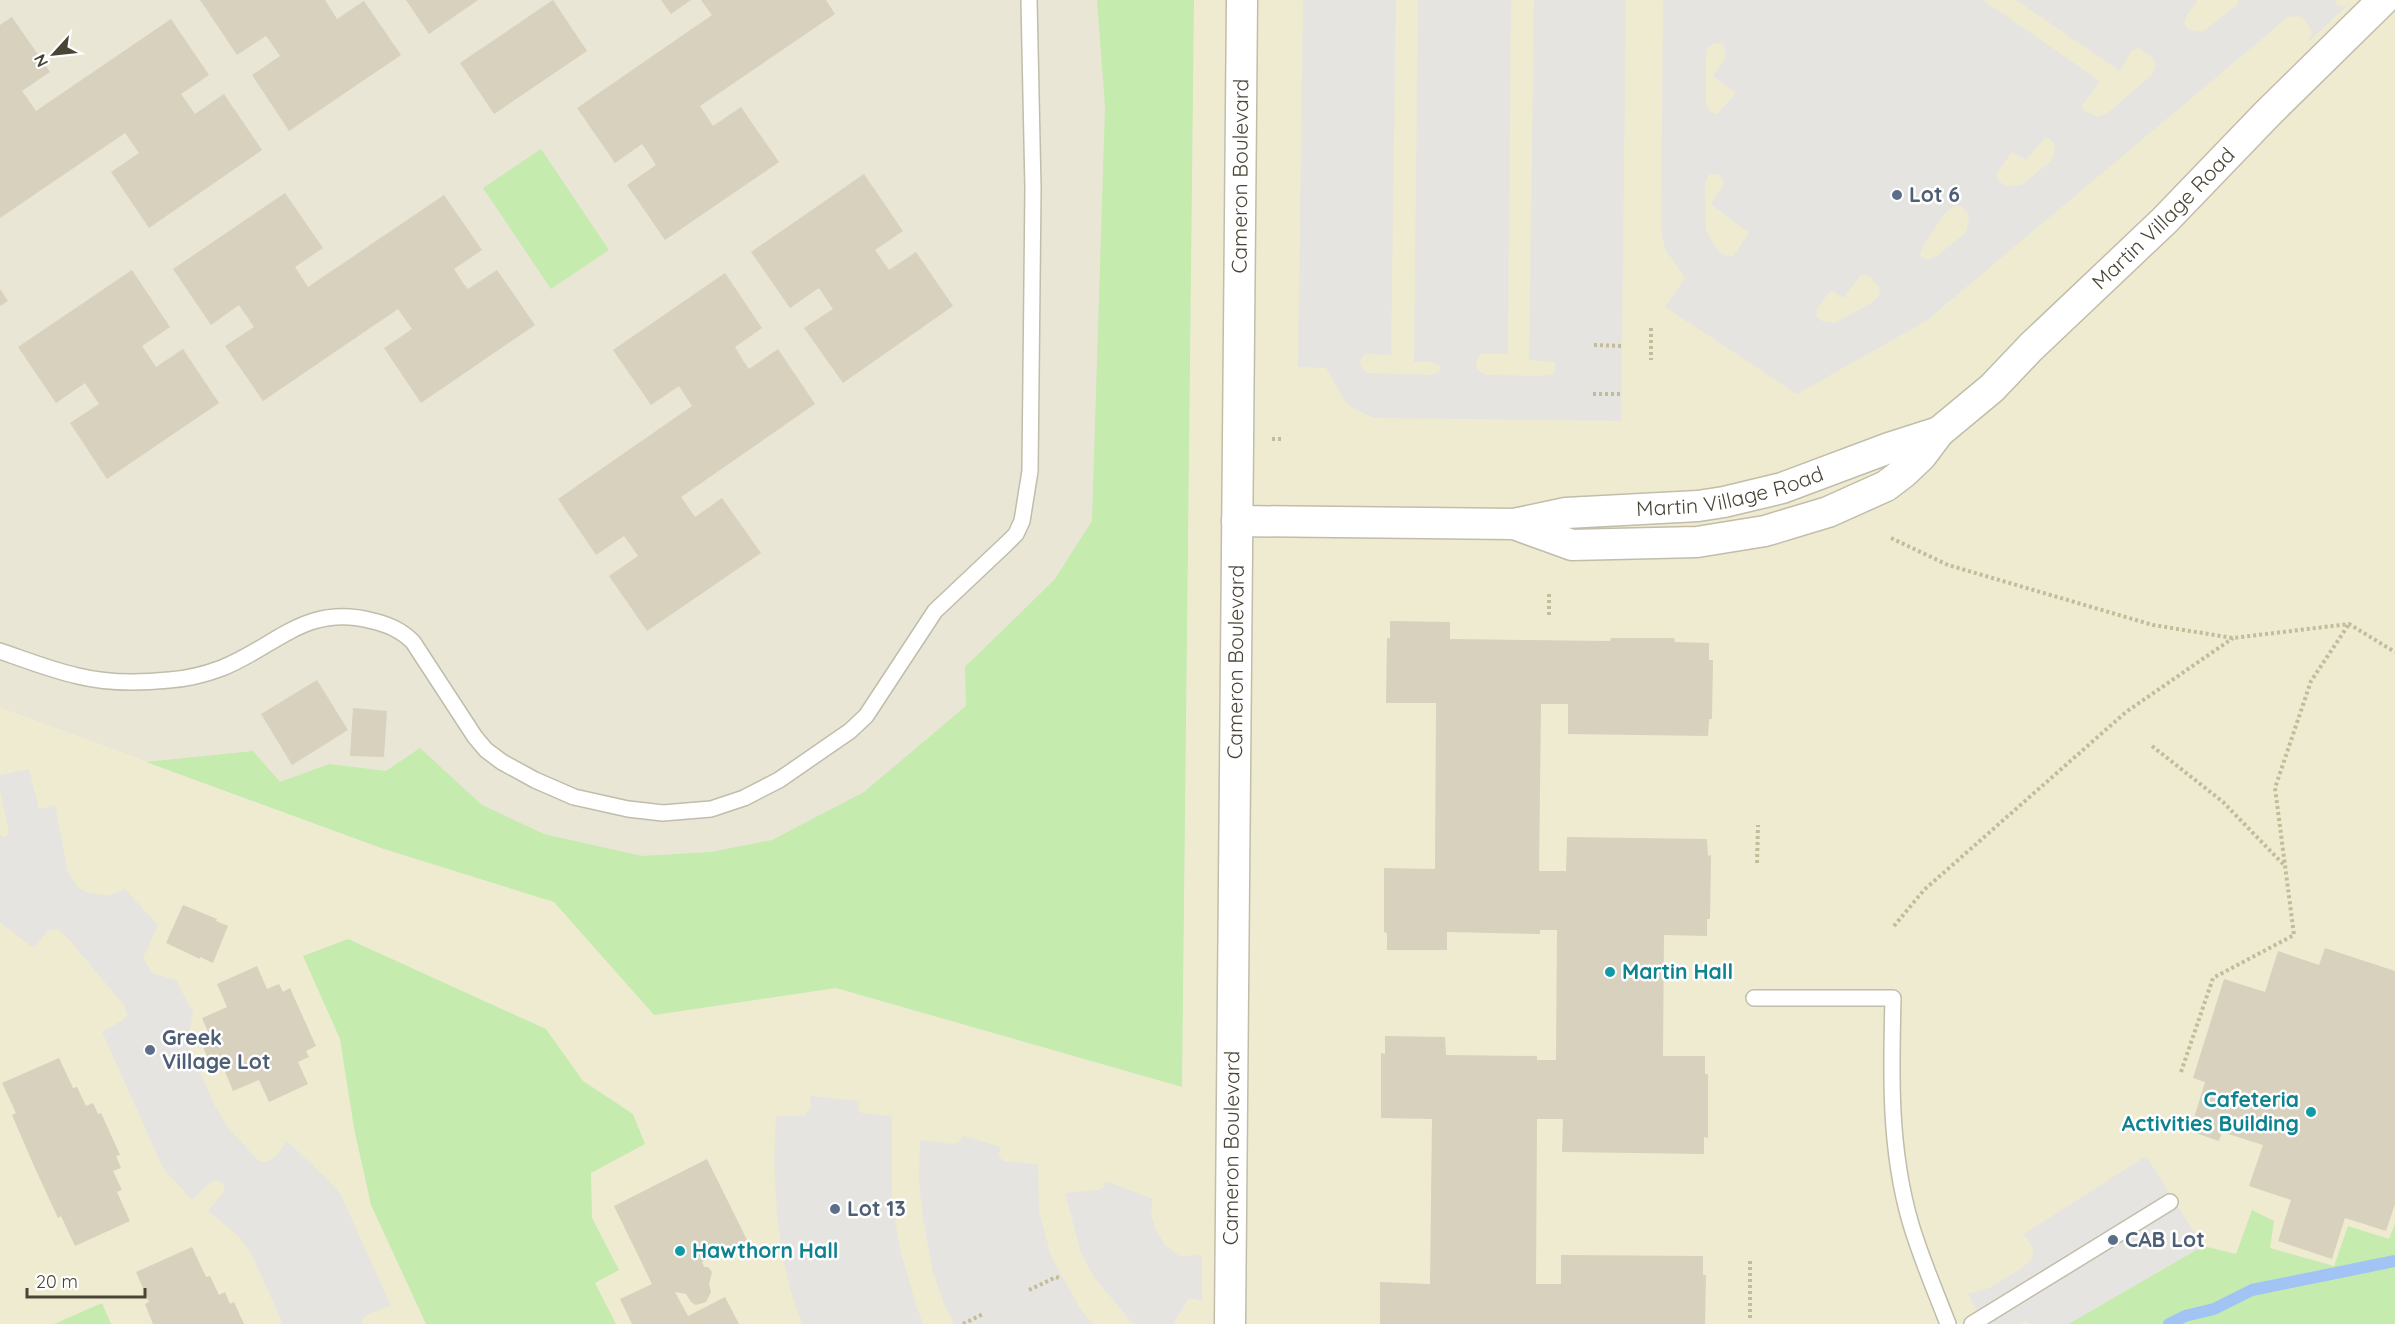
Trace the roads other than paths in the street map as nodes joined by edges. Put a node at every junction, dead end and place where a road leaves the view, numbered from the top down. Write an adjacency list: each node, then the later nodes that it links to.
1 (1029, 0): 5 (lane)
2 (1242, 0): 4 (street, Cameron Boulevard)
3 (2383, 0): 4 (street, Martin Village Road)
4 (1238, 521): 8 (street, Cameron Boulevard)
5 (0, 651)
6 (1754, 998): 9 (lane)
7 (2170, 1202): 10 (lane)
8 (1230, 1324)
9 (1948, 1324)
10 (1972, 1324)

